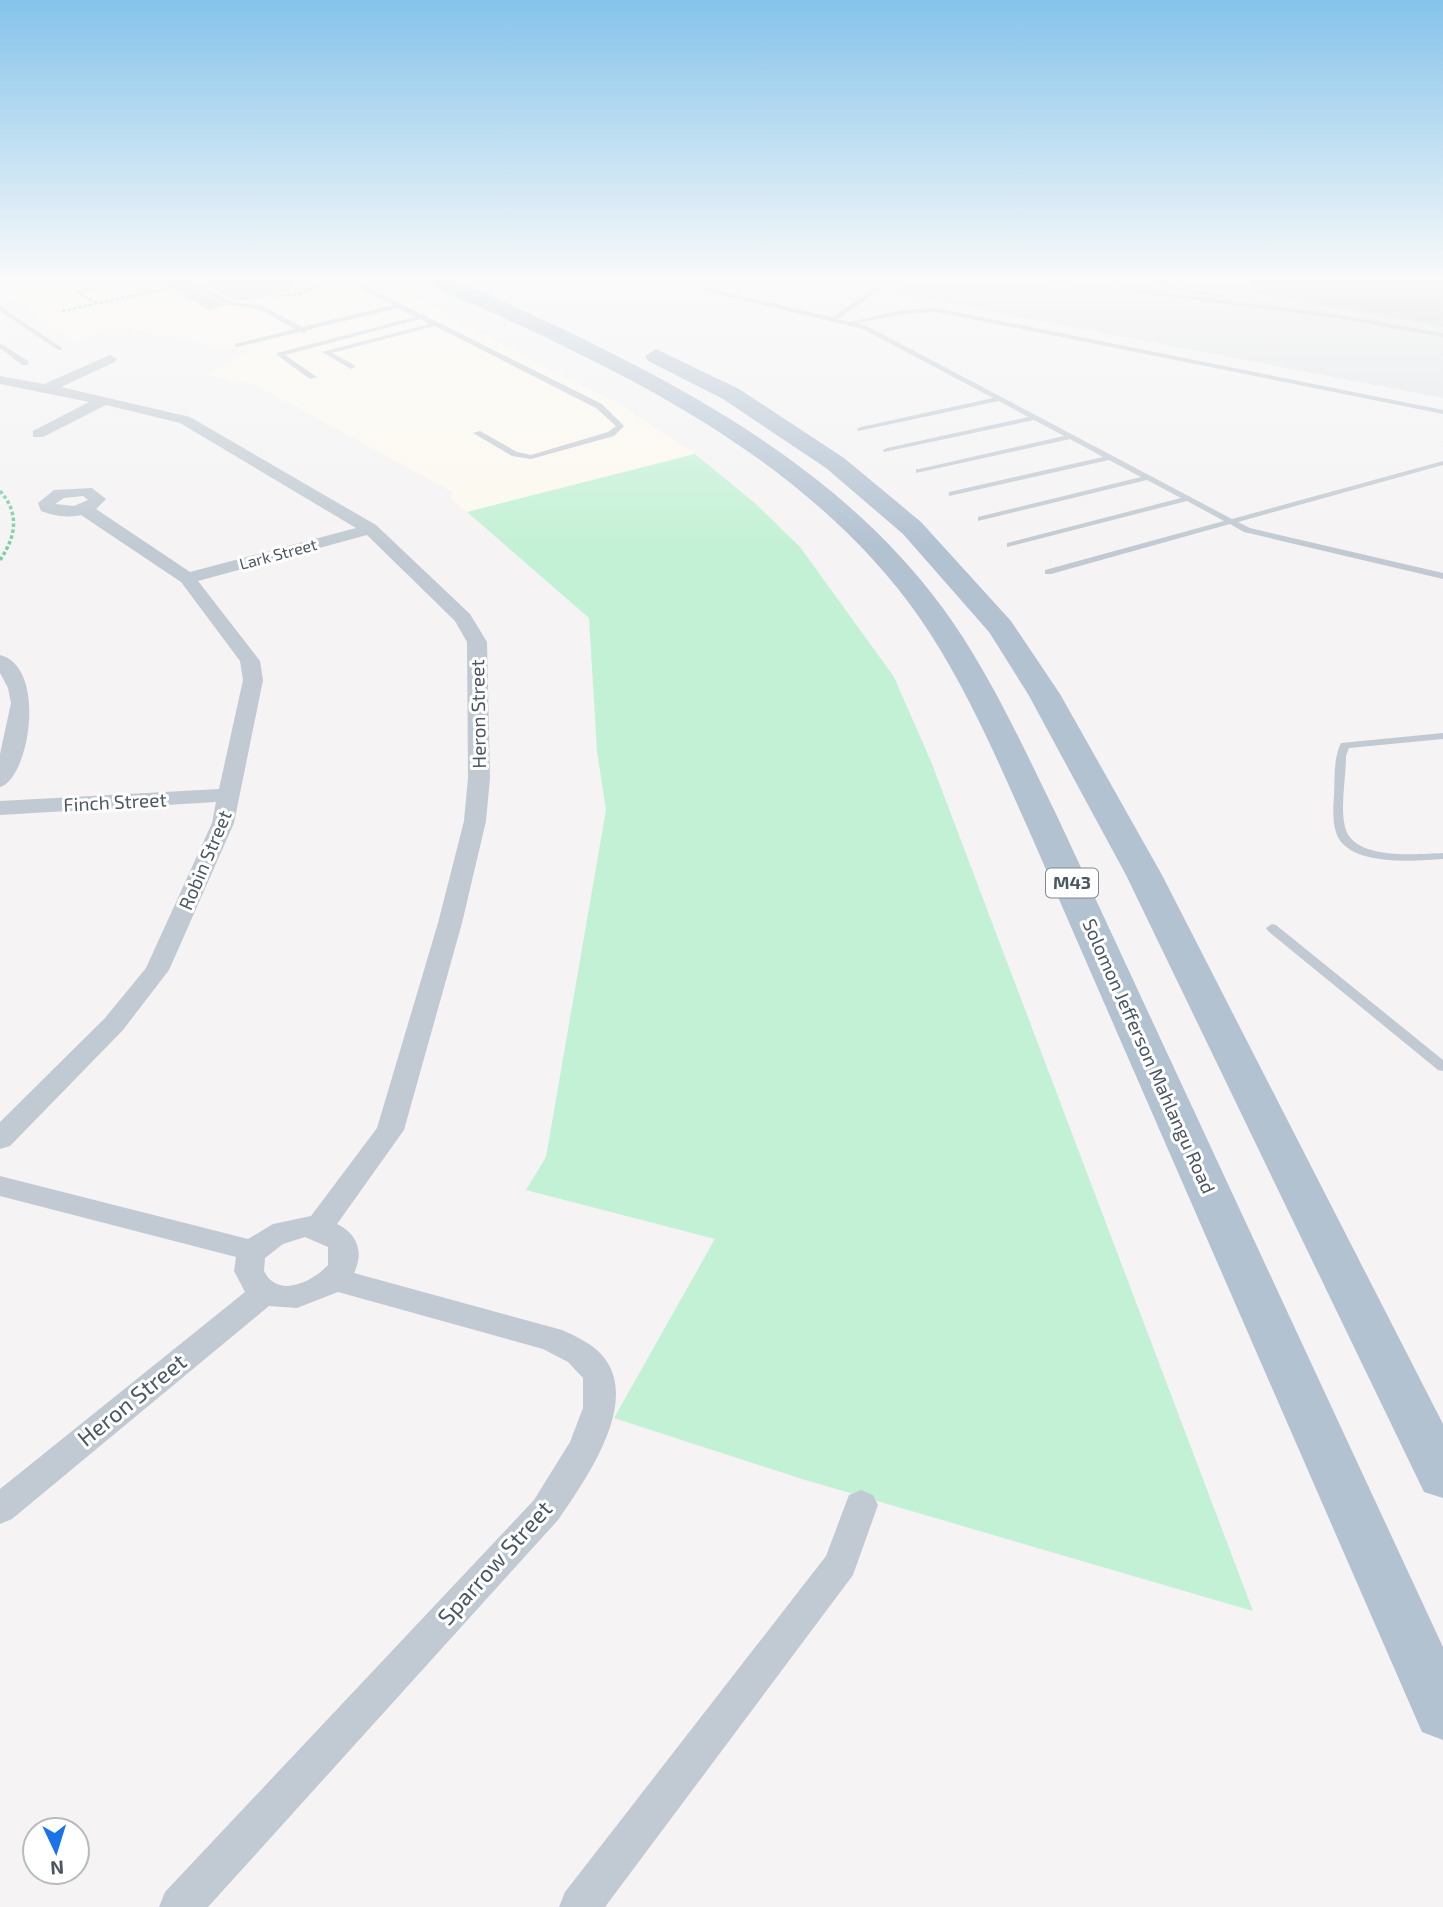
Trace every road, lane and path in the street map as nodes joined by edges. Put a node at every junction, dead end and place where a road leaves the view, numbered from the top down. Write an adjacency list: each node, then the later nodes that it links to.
1 (89, 369): 10 (street)
2 (301, 369): 8 (lane)
3 (525, 369): 16 (lane)
4 (629, 369): 53 (main road, Solomon Jefferson Mahlangu Road / M43)
5 (682, 369): 50 (main road)
6 (941, 369): 11 (lane)
7 (1229, 369): 13 (lane)
8 (313, 377)
9 (0, 380): 10 (street, Heron Street)
10 (46, 389): 12 (street, Heron Street)
11 (998, 399): 14 (lane); 15 (lane)
12 (104, 400): 17 (street); 30 (street, Heron Street)
13 (1443, 412)
14 (1033, 418): 18 (lane); 19 (lane)
15 (861, 429)
16 (477, 433)
17 (38, 434)
18 (1070, 437): 20 (lane); 22 (lane)
19 (887, 450)
20 (1108, 458): 23 (lane); 25 (lane)
21 (1443, 463): 29 (lane)
22 (919, 471)
23 (1146, 478): 26 (lane); 28 (lane)
24 (0, 491): 32 (path)
25 (952, 494)
26 (1186, 499): 29 (lane); 31 (lane)
27 (84, 509): 35 (street, Robin Street)
28 (981, 519)
29 (1231, 523): 33 (lane); 34 (lane)
30 (370, 529): 35 (street, Lark Street); 46 (street, Heron Street)
31 (1010, 545)
32 (0, 560)
33 (1048, 572)
34 (1443, 576)
35 (187, 578): 39 (street, Robin Street)
36 (1, 652): 38 (street)
37 (1443, 736): 41 (lane)
38 (0, 781)
39 (230, 795): 40 (street, Finch Street); 44 (street, Robin Street)
40 (0, 808)
41 (1443, 856)
42 (1272, 928): 43 (lane)
43 (1443, 1067)
44 (0, 1139)
45 (0, 1186): 47 (street)
46 (319, 1227): 47 (street); 48 (street)
47 (254, 1251): 49 (street)
48 (334, 1279): 49 (street); 54 (street, Sparrow Street)
49 (265, 1292): 52 (street, Heron Street)
50 (1443, 1476)
51 (860, 1505): 55 (street)
52 (0, 1508)
53 (1443, 1712)
54 (180, 1907)
55 (580, 1907)

